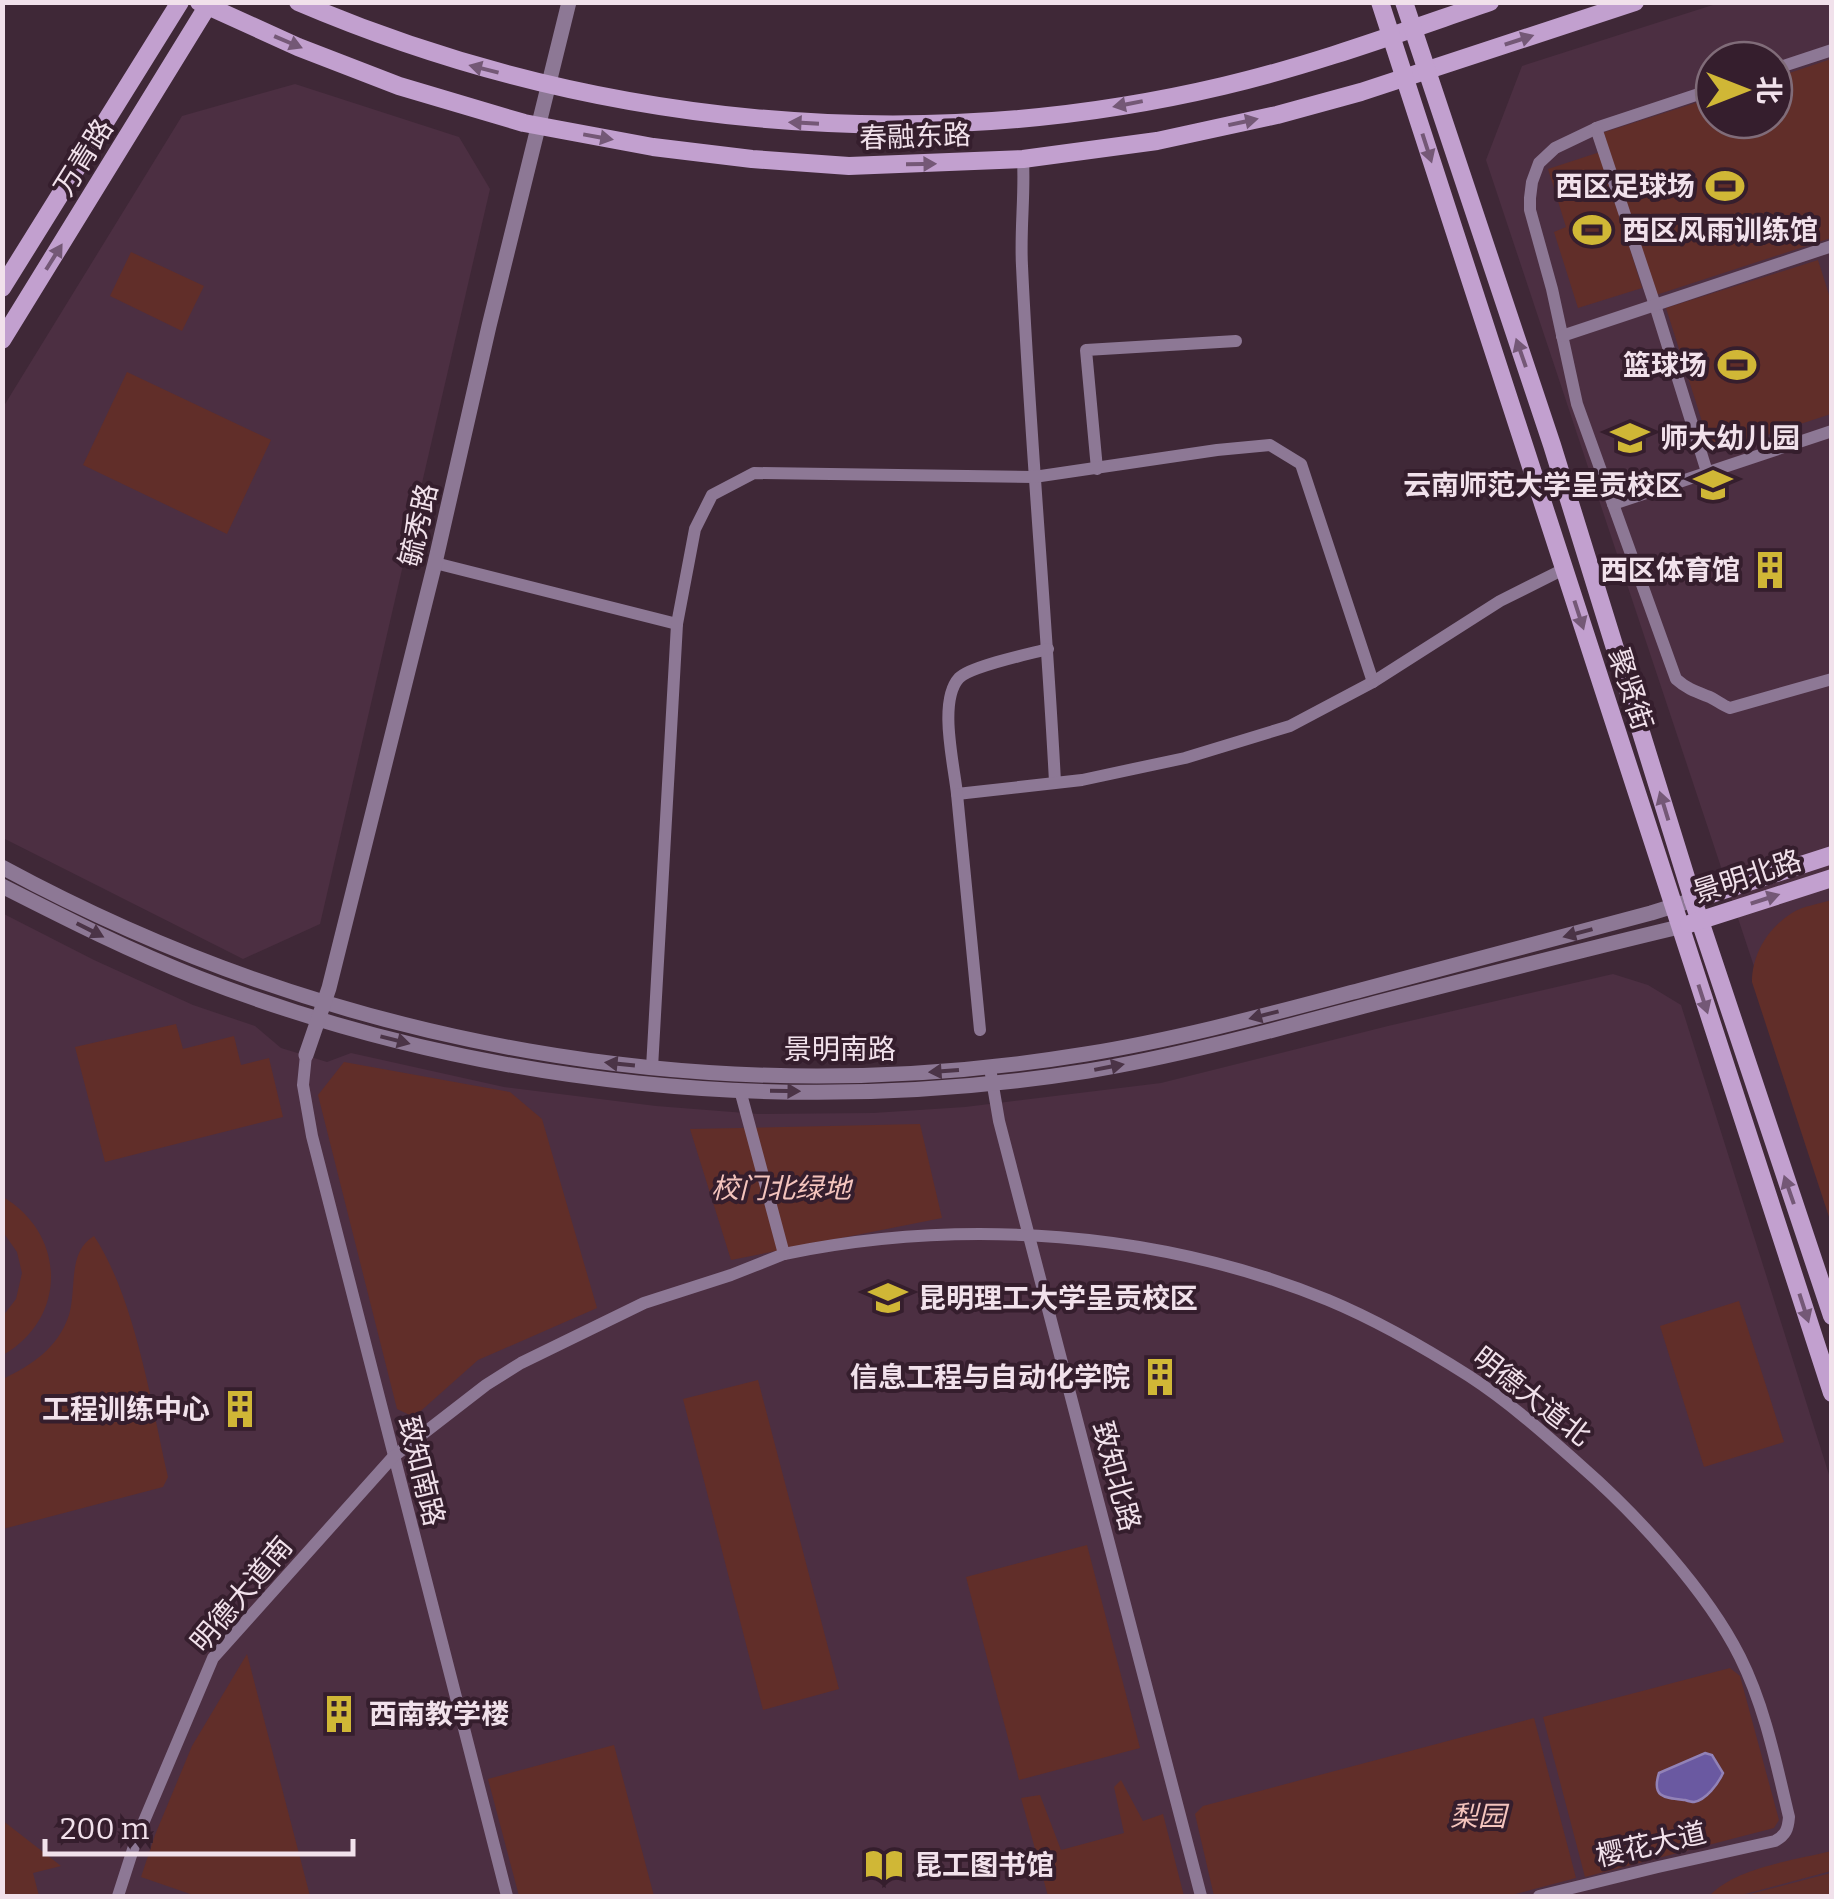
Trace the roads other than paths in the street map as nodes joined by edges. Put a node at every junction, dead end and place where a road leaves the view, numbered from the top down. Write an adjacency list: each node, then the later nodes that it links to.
1 (180, 2): 13 (main road, 万青路)
2 (298, 2): 17 (main road, 春融东路, one-way to 2)
3 (569, 2): 17 (street, 毓秀路)
4 (1380, 2): 10 (main road, 聚贤街)
5 (1404, 2): 9 (main road, 聚贤街)
6 (1490, 2): 9 (main road, 春融东路)
7 (1636, 2): 14 (main road, 春融东路, one-way to 7)
8 (206, 4): 16 (main road, 万青路); 19 (main road, 春融东路, one-way to 19)
9 (1412, 28): 10 (main road, 春融东路); 14 (main road, 聚贤街)
10 (1391, 35): 15 (main road, 聚贤街); 17 (main road, 春融东路, one-way to 17)
11 (1832, 50): 12 (street)
12 (1794, 62)
13 (140, 66): 16 (main road); 23 (main road, 万青路)
14 (1426, 70): 15 (main road, 春融东路); 45 (main road, 聚贤街, one-way to 14)
15 (1404, 78): 21 (main road, 春融东路, one-way to 15); 34 (main road, 聚贤街, one-way to 34)
16 (163, 81): 26 (main road, 万青路, one-way to 16)
17 (549, 84): 19 (street, 毓秀路)
18 (1694, 95): 20 (street)
19 (539, 126): 21 (main road, 春融东路, one-way to 21); 33 (street, 毓秀路)
20 (1596, 128): 24 (street); 25 (street)
21 (1023, 159): 31 (street)
22 (1832, 246): 24 (street)
23 (2, 288)
24 (1655, 304): 25 (street); 30 (street)
25 (1562, 336): 32 (street)
26 (2, 340)
27 (1236, 341): 29 (street)
28 (1832, 431): 30 (street)
29 (1096, 469): 31 (street); 38 (street)
30 (1707, 472): 32 (street)
31 (1034, 478): 35 (street); 36 (street)
32 (1614, 504): 37 (street)
33 (435, 563): 35 (street); 49 (street, 毓秀路)
34 (1564, 568): 38 (street); 46 (main road, 聚贤街, one-way to 46)
35 (677, 624): 52 (street)
36 (1048, 649): 39 (street); 40 (street)
37 (1832, 679)
38 (1373, 682): 39 (street)
39 (1055, 782): 40 (street)
40 (957, 794): 50 (street)
41 (1832, 855): 45 (main road, 景明北路)
42 (2, 867): 49 (street, 景明南路)
43 (1832, 878): 47 (main road, 景明北路, one-way to 43)
44 (2, 886): 49 (street, 景明南路, one-way to 49)
45 (1692, 900): 46 (street, 景明南路); 47 (main road, 聚贤街)
46 (1672, 906): 48 (main road, 聚贤街); 53 (street, 景明南路, one-way to 53)
47 (1699, 920): 48 (main road, 景明北路); 57 (main road, 聚贤街, one-way to 47)
48 (1679, 927): 53 (street, 景明南路, one-way to 48); 58 (main road, 聚贤街, one-way to 58)
49 (323, 1011): 51 (street, 毓秀路); 52 (street, 景明南路, one-way to 49); 54 (street, 景明南路, one-way to 54)
50 (980, 1030)
51 (306, 1056): 59 (street, 致知南路)
52 (652, 1068): 53 (street, 景明南路, one-way to 52)
53 (991, 1075): 54 (street, 景明南路, one-way to 53); 55 (street, 致知北路)
54 (740, 1090): 56 (street)
55 (1029, 1235): 56 (street, 明德大道北); 60 (street, 明德大道北); 63 (street, 致知北路)
56 (784, 1254): 59 (street, 明德大道南)
57 (1832, 1316)
58 (1832, 1392)
59 (393, 1457): 61 (street, 明德大道南); 62 (street, 致知南路)
60 (1775, 1842): 64 (street, 樱花大道)
61 (118, 1896)
62 (507, 1896)
63 (1200, 1896)
64 (1539, 1896)

